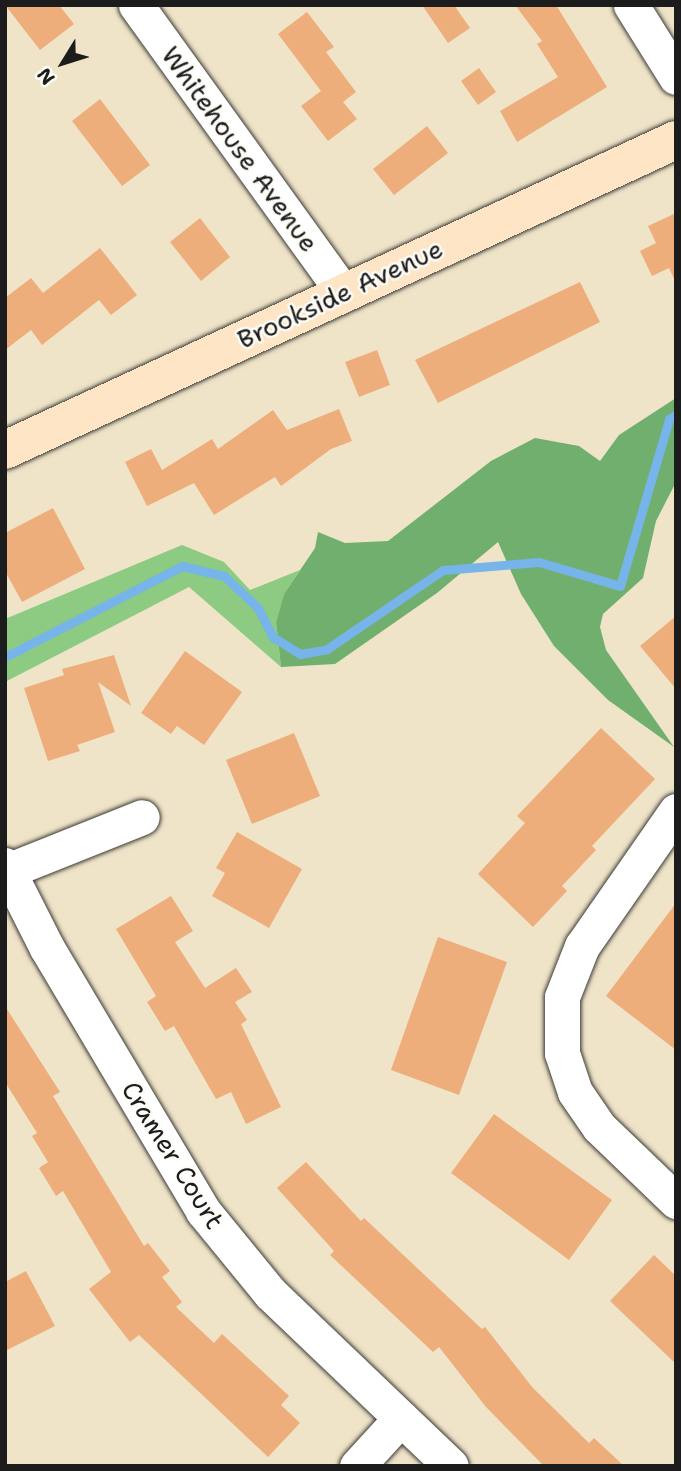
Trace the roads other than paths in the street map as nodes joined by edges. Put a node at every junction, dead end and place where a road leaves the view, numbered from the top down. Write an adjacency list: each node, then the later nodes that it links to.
1 (136, 5): 5 (street, Whitehouse Avenue)
2 (631, 5): 3 (street)
3 (676, 77)
4 (676, 140): 5 (main road, Brookside Avenue)
5 (343, 292): 6 (main road, Brookside Avenue)
6 (5, 450)
7 (676, 811): 10 (street)
8 (142, 817): 9 (street)
9 (6, 868): 11 (street, Cramer Court)
10 (676, 1202)
11 (401, 1418): 12 (street); 13 (street, Cramer Court)
12 (358, 1466)
13 (452, 1466)

